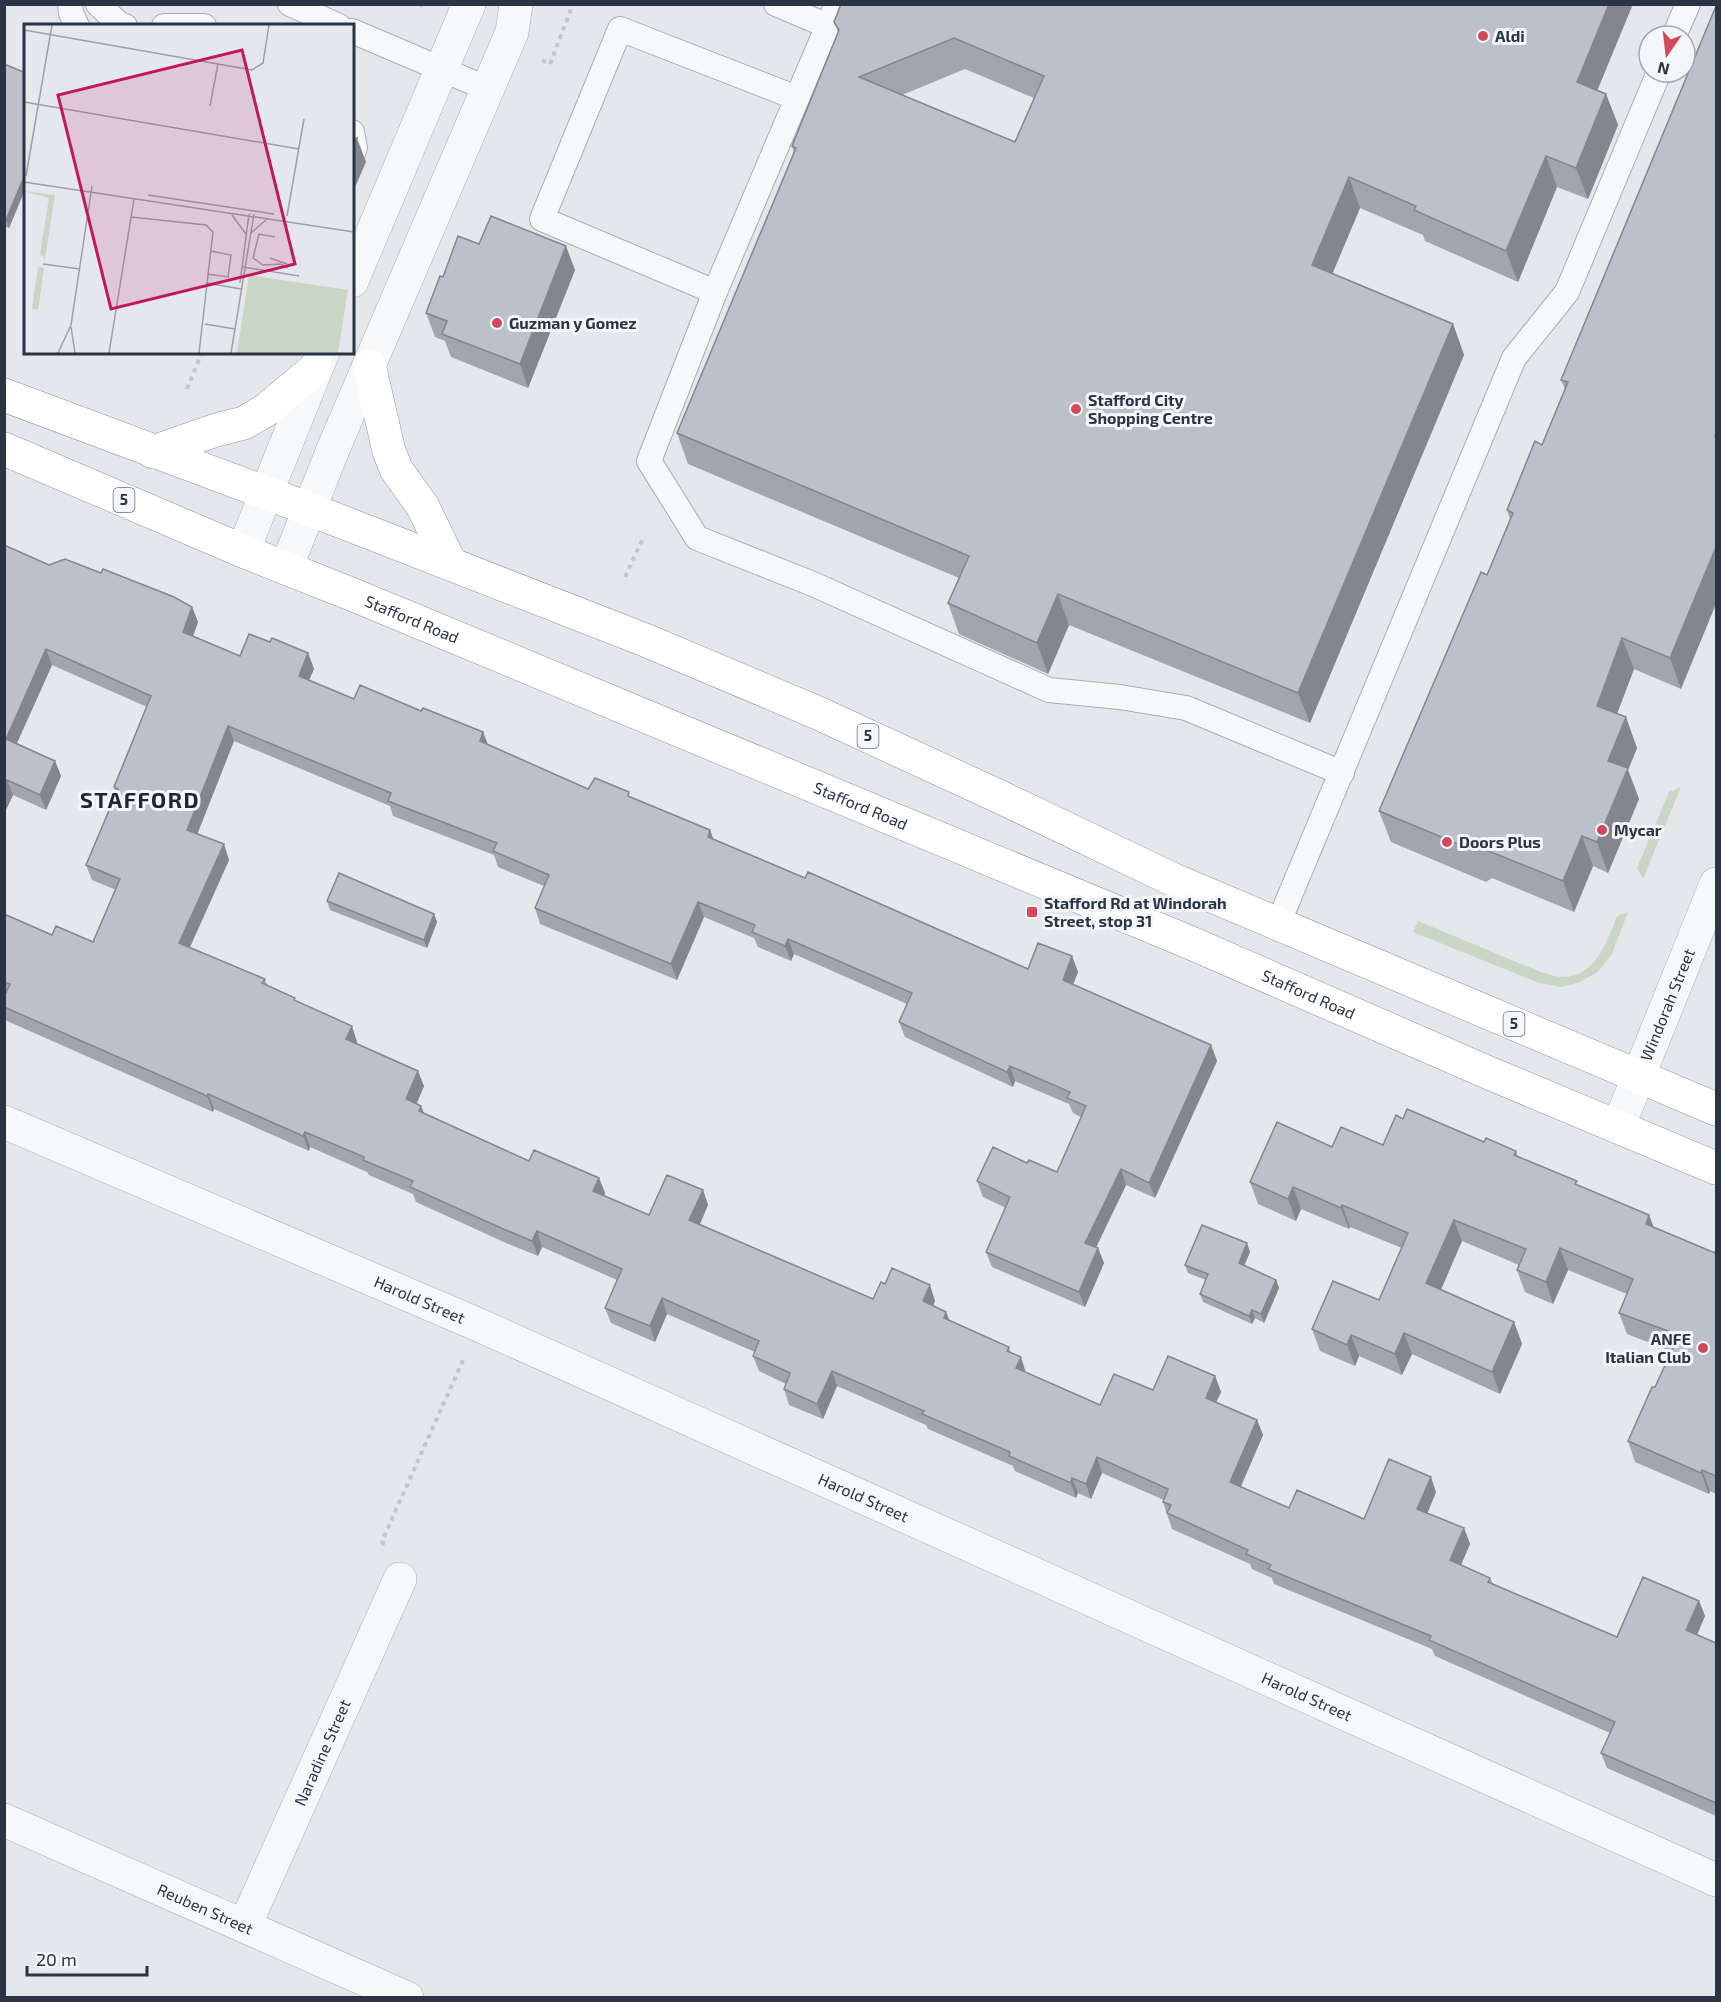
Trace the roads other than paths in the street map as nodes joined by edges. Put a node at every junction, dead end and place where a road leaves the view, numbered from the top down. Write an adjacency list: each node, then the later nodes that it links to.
1 (70, 4): 9 (lane)
2 (98, 4): 10 (lane)
3 (290, 4): 11 (lane)
4 (469, 4): 14 (street)
5 (516, 4): 16 (street)
6 (776, 4): 8 (lane)
7 (1688, 4): 12 (lane)
8 (832, 15): 17 (lane)
9 (76, 24)
10 (119, 24)
11 (335, 24)
12 (1679, 24)
13 (354, 32): 14 (lane)
14 (441, 69): 16 (lane); 18 (street)
15 (1654, 84): 30 (lane)
16 (488, 89): 21 (street)
17 (797, 98): 19 (lane); 19 (lane)
18 (354, 276)
19 (715, 292): 30 (lane)
20 (320, 360): 24 (highway); 25 (street)
21 (369, 365): 26 (street); 28 (highway)
22 (4, 395): 24 (highway, 5)
23 (4, 449): 27 (highway, Stafford Road / 5)
24 (153, 452): 25 (highway, 5)
25 (267, 493): 26 (highway, 5); 27 (street)
26 (309, 509): 28 (highway, 5); 29 (street)
27 (243, 551): 29 (highway, Stafford Road / 5)
28 (450, 563): 32 (highway, 5)
29 (286, 568): 36 (highway, Stafford Road / 5)
30 (1342, 773): 32 (lane)
31 (1716, 884): 33 (street, Windorah Street)
32 (1278, 924): 33 (highway, 5)
33 (1639, 1076): 34 (highway, 5); 36 (street, Windorah Street)
34 (1716, 1109)
35 (4, 1122): 40 (street, Harold Street)
36 (1618, 1127): 37 (highway, Stafford Road / 5)
37 (1716, 1168)
38 (400, 1579): 41 (street, Naradine Street)
39 (4, 1820): 41 (street, Reuben Street)
40 (1716, 1880)
41 (245, 1925): 42 (street, Reuben Street)
42 (408, 1998)

